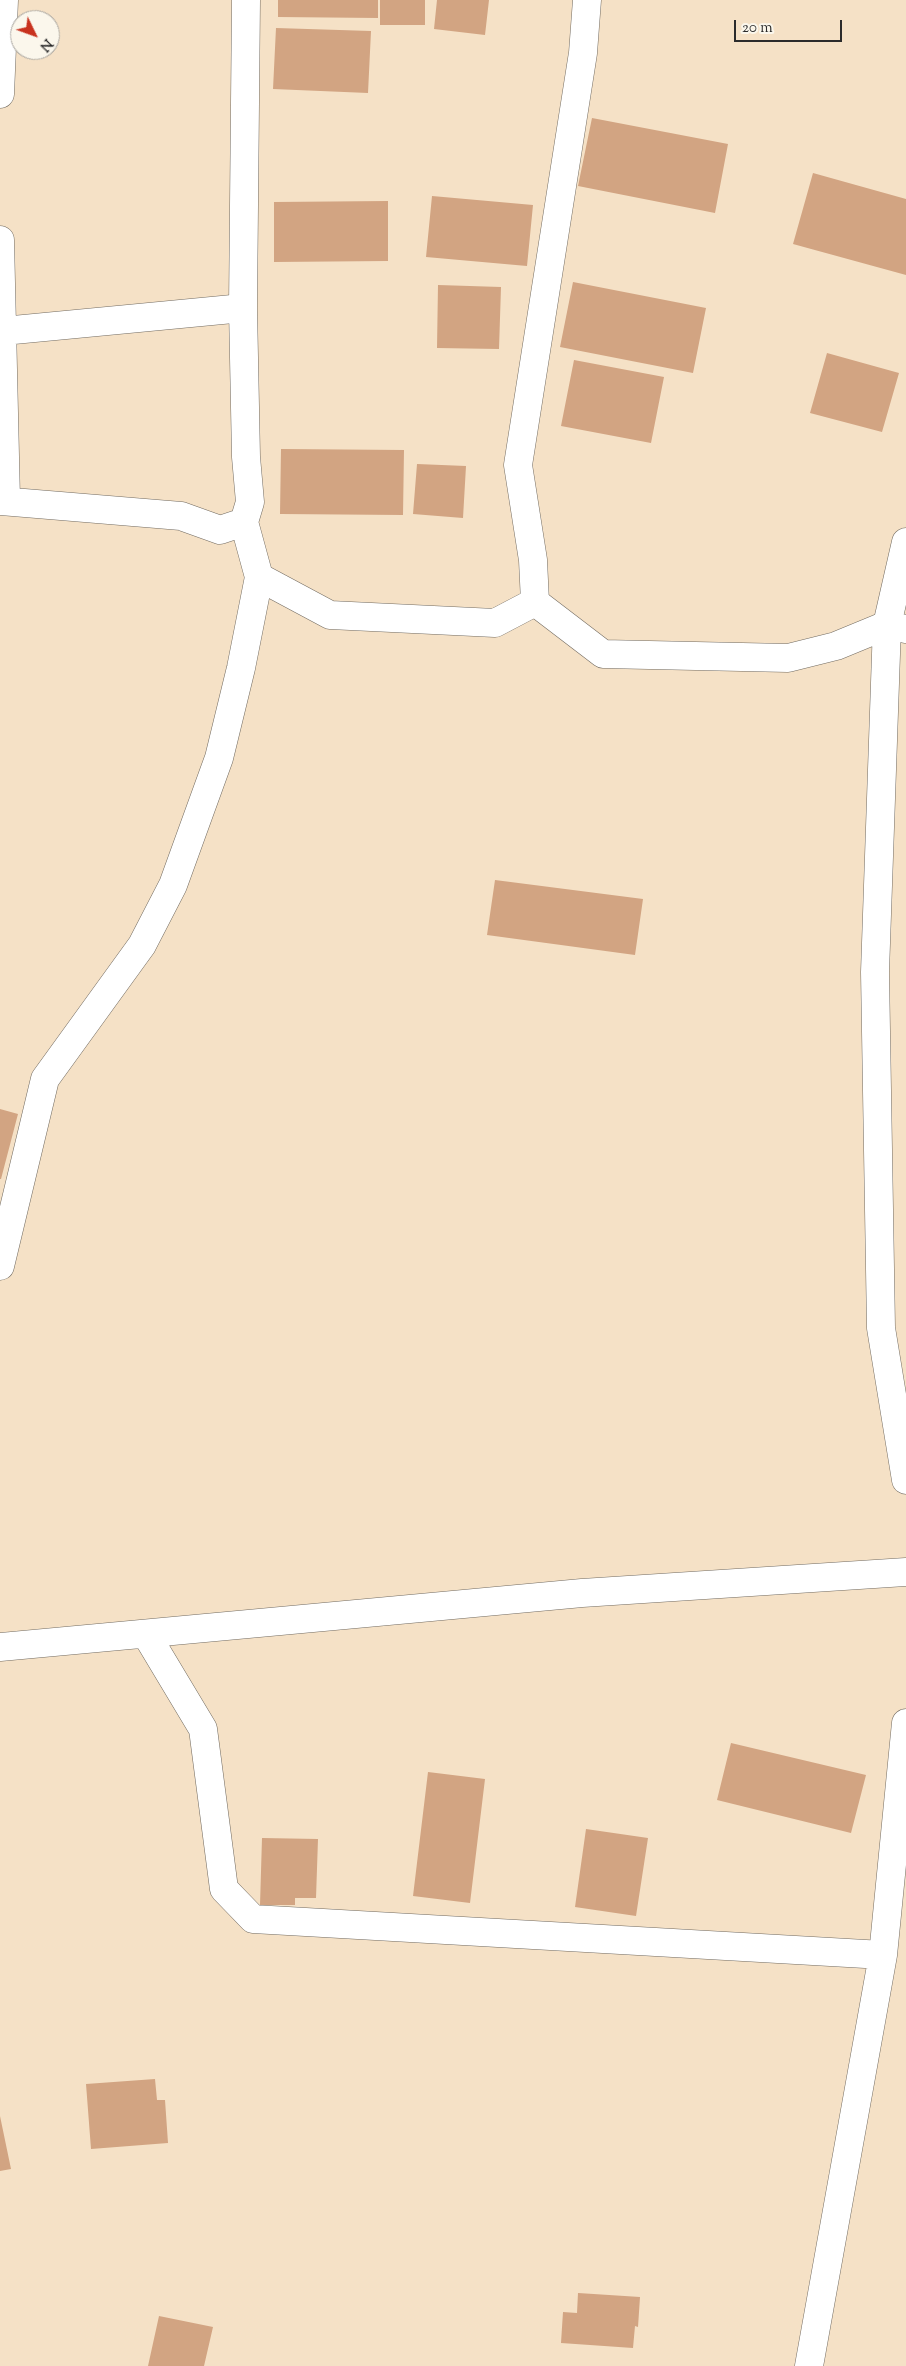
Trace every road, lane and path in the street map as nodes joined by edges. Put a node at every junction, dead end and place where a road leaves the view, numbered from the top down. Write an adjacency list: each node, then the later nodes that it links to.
1 (4, 0): 4 (street)
2 (246, 0): 6 (street)
3 (587, 0): 12 (street)
4 (0, 94)
5 (0, 240): 7 (street)
6 (243, 308): 7 (street); 9 (street)
7 (3, 331): 8 (street)
8 (3, 501): 9 (street)
9 (244, 522): 11 (street)
10 (906, 542): 13 (street)
11 (259, 577): 12 (street); 14 (street)
12 (535, 602): 13 (street)
13 (896, 627): 15 (street)
14 (0, 1266)
15 (906, 1480)
16 (906, 1572): 17 (street)
17 (146, 1634): 18 (street); 20 (street)
18 (0, 1647)
19 (906, 1722): 20 (street)
20 (883, 1955): 21 (street)
21 (809, 2366)

